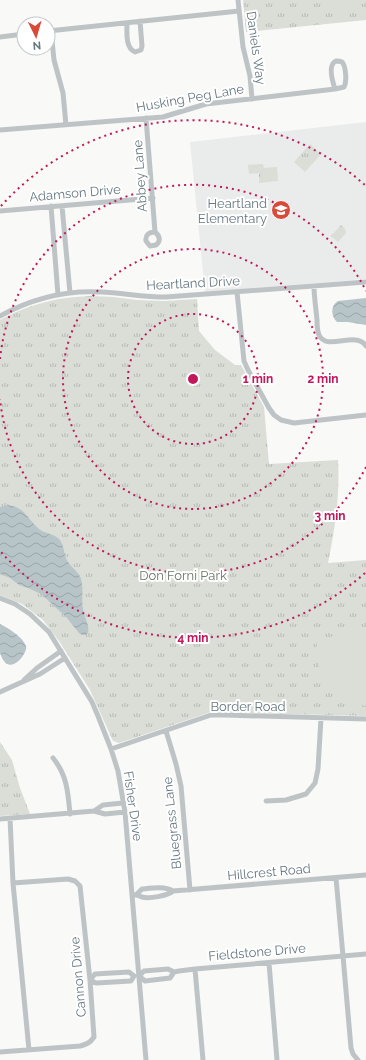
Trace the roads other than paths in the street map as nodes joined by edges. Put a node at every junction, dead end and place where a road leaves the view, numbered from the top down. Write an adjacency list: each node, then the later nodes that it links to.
1 (238, 0): 2 (street, Daniels Way)
2 (239, 11): 3 (street); 10 (street, Daniels Way)
3 (140, 22): 4 (street); 4 (street)
4 (127, 23): 5 (street)
5 (56, 30)
6 (16, 35): 7 (street)
7 (0, 37)
8 (53, 56): 12 (street)
9 (335, 89): 9 (street); 10 (street, Husking Peg Lane)
10 (252, 99): 11 (street, Husking Peg Lane)
11 (146, 118): 12 (street, Husking Peg Lane); 14 (street, Abbey Lane)
12 (66, 125): 13 (street, Husking Peg Lane)
13 (0, 130)
14 (153, 198): 16 (street, Adamson Drive); 18 (street, Abbey Lane)
15 (51, 206): 16 (street, Adamson Drive); 17 (street, Adamson Drive); 23 (street)
16 (62, 206): 22 (street)
17 (0, 211)
18 (155, 232)
19 (366, 282): 20 (street, Heartland Drive)
20 (314, 286): 21 (street, Heartland Drive); 25 (street)
21 (237, 292): 22 (street, Heartland Drive); 26 (street)
22 (70, 293): 23 (street, Heartland Drive)
23 (58, 295): 24 (street, Heartland Drive)
24 (0, 316)
25 (366, 346)
26 (366, 416)
27 (0, 598): 28 (street, Fisher Drive)
28 (61, 652): 29 (street, Fisher Drive); 30 (street)
29 (65, 658): 30 (street); 35 (street, Fisher Drive)
30 (20, 683): 31 (street)
31 (0, 692)
32 (321, 718): 33 (street, Border Road); 34 (street, Border Road); 37 (street)
33 (366, 719)
34 (166, 731): 35 (street, Border Road); 47 (street, Bluegrass Lane)
35 (111, 749): 38 (street, Fisher Drive)
36 (53, 758): 41 (street)
37 (266, 801)
38 (123, 803): 39 (street); 40 (street, Fisher Drive)
39 (94, 811): 40 (street); 41 (street)
40 (125, 812): 49 (street, Fisher Drive)
41 (70, 814): 42 (street)
42 (10, 818): 43 (street); 46 (street)
43 (0, 819)
44 (366, 875): 45 (street, Hillcrest Road)
45 (336, 878): 47 (street, Hillcrest Road); 51 (street)
46 (13, 883): 56 (street, Cannon Drive); 57 (street)
47 (190, 890): 48 (street, Hillcrest Road)
48 (173, 891): 49 (street, Hillcrest Road); 49 (street, Hillcrest Road)
49 (134, 894): 55 (street, Fisher Drive)
50 (366, 954): 51 (street, Fieldstone Drive)
51 (343, 956): 52 (street, Fieldstone Drive); 62 (street)
52 (269, 962): 53 (street, Fieldstone Drive); 61 (street)
53 (195, 969): 54 (street, Fieldstone Drive); 60 (street)
54 (174, 972): 55 (street, Fieldstone Drive); 55 (street, Fieldstone Drive)
55 (136, 976): 56 (street); 56 (street); 59 (street, Fisher Drive)
56 (90, 980): 57 (street, Cannon Drive)
57 (29, 1050): 58 (street, Cannon Drive)
58 (0, 1052)
59 (146, 1060)
60 (203, 1060)
61 (277, 1060)
62 (358, 1060)

